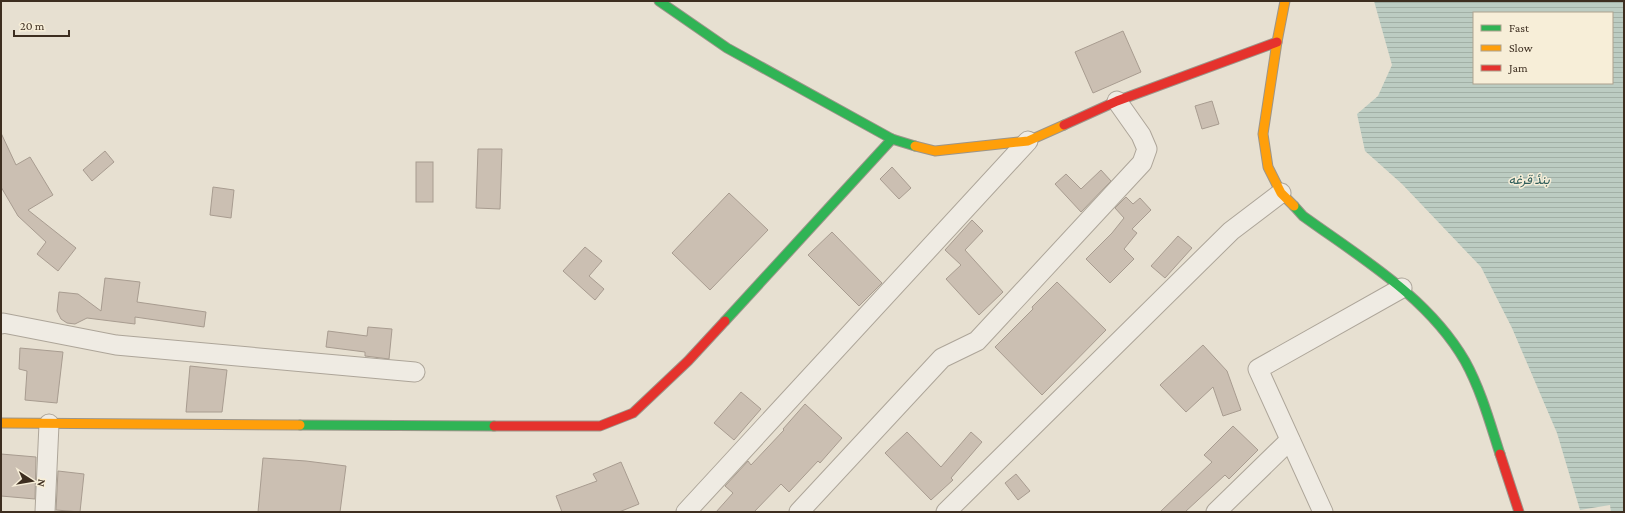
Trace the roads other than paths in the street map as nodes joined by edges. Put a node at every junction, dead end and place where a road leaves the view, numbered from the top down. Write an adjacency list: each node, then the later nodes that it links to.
1 (659, 1): 5 (main road)
2 (1285, 1): 3 (main road)
3 (1277, 42): 4 (main road); 7 (main road)
4 (1117, 101): 6 (main road); 16 (street)
5 (892, 139): 6 (main road); 12 (main road)
6 (1028, 141): 15 (street)
7 (1281, 193): 8 (main road); 17 (street)
8 (1402, 288): 13 (street); 20 (main road)
9 (2, 322): 10 (street)
10 (415, 372)
11 (1, 423): 12 (main road)
12 (49, 424): 14 (street)
13 (1290, 440): 18 (street); 19 (street)
14 (45, 512)
15 (686, 512)
16 (799, 512)
17 (946, 512)
18 (1216, 512)
19 (1323, 512)
20 (1519, 512)

